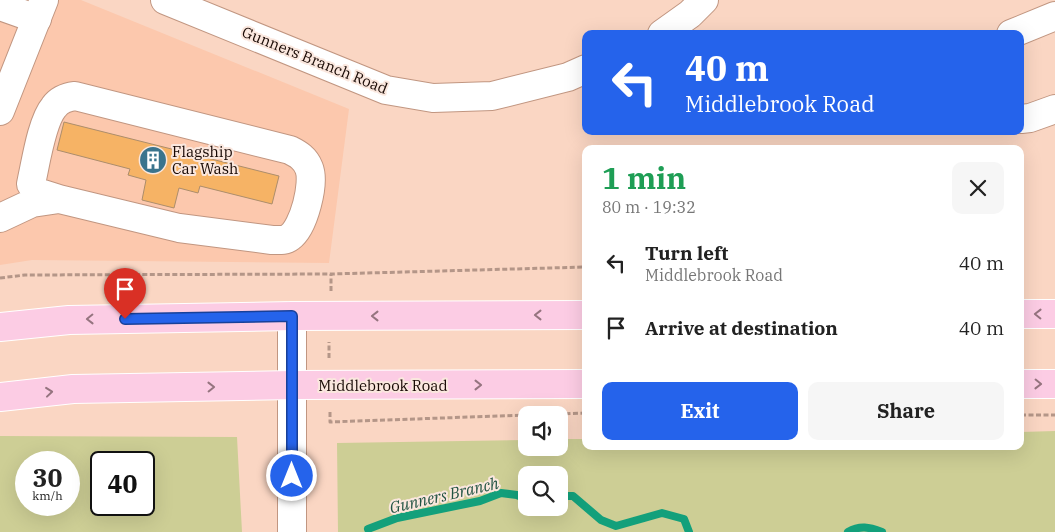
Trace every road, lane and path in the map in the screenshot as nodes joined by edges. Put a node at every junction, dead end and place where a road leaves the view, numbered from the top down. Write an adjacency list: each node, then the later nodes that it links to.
1 (165, 0): 8 (street, Gunners Branch Road)
2 (704, 0): 6 (street)
3 (0, 6): 4 (street)
4 (40, 10): 10 (street)
5 (1055, 16): 7 (street)
6 (668, 30)
7 (1021, 30)
8 (582, 71)
9 (1055, 109): 11 (street)
10 (0, 111)
11 (1024, 119)
12 (59, 199): 12 (street); 13 (street)
13 (0, 218)
14 (582, 267): 15 (path)
15 (0, 278)
16 (1024, 314): 17 (main road, one-way to 16)
17 (1055, 314)
18 (582, 315): 19 (main road, one-way to 19)
19 (292, 316): 20 (main road, one-way to 20); 24 (street)
20 (0, 327)
21 (582, 384): 24 (main road, Middlebrook Road, one-way to 21)
22 (1024, 384): 23 (main road, one-way to 23)
23 (1055, 384)
24 (293, 386): 25 (main road, Middlebrook Road, one-way to 24); 30 (street)
25 (0, 397)
26 (568, 414): 27 (path)
27 (582, 414)
28 (1024, 415): 29 (path)
29 (1055, 415)
30 (292, 532)

